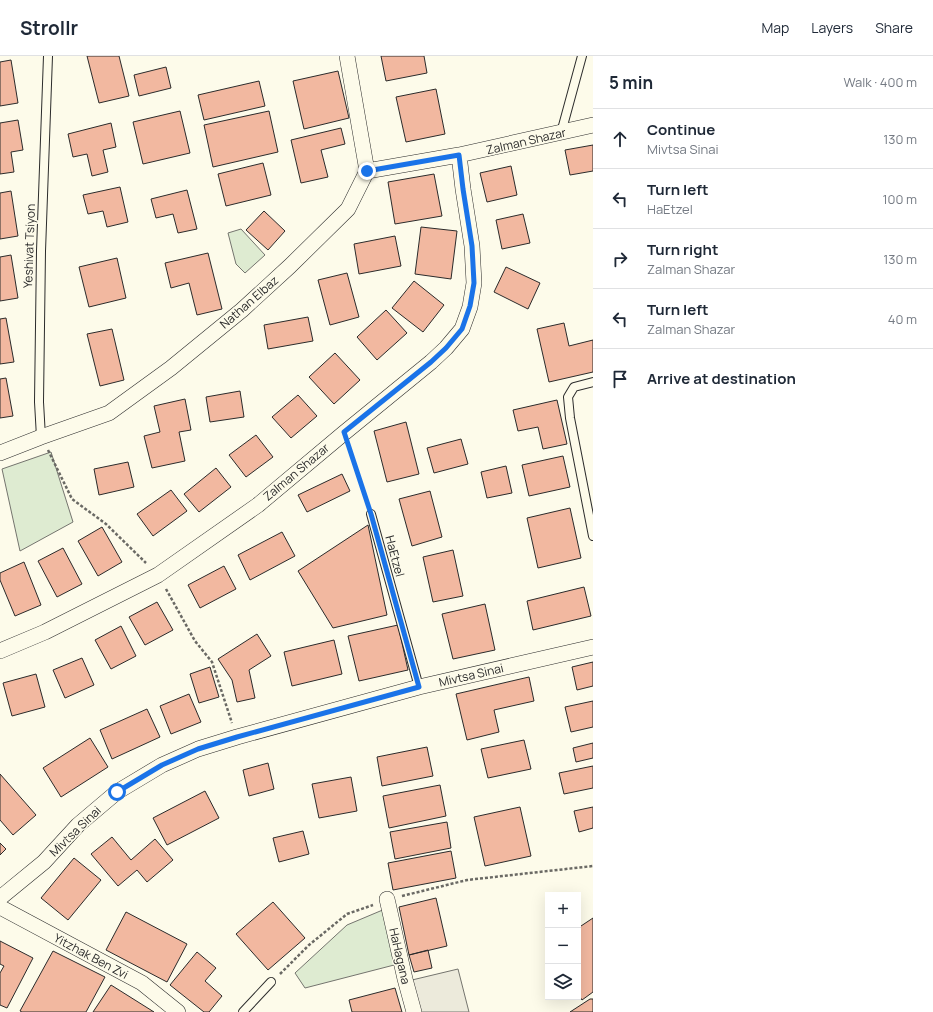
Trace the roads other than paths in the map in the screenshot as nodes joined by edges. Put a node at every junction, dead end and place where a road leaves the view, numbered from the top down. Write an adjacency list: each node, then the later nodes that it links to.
1 (48, 56): 9 (lane, Yeshivat Tsiyon)
2 (348, 56): 7 (street)
3 (582, 56): 5 (lane)
4 (593, 125): 5 (street, Zalman Shazar)
5 (561, 133): 6 (street, Zalman Shazar)
6 (459, 155): 7 (street, Zalman Shazar); 14 (street, Zalman Shazar)
7 (367, 171): 9 (street, Nathan Elbaz)
8 (593, 382): 12 (lane)
9 (41, 437): 10 (street, Nathan Elbaz)
10 (0, 453)
11 (371, 514): 15 (lane, HaEtzel)
12 (593, 536)
13 (593, 647): 15 (street, Mivtsa Sinai)
14 (0, 651)
15 (419, 687): 16 (street, Mivtsa Sinai)
16 (0, 898)
17 (387, 899): 22 (street, HaHagana)
18 (0, 908): 20 (street, Yitzhak Ben Zvi)
19 (271, 982): 21 (lane)
20 (178, 1012)
21 (243, 1012)
22 (414, 1012)

